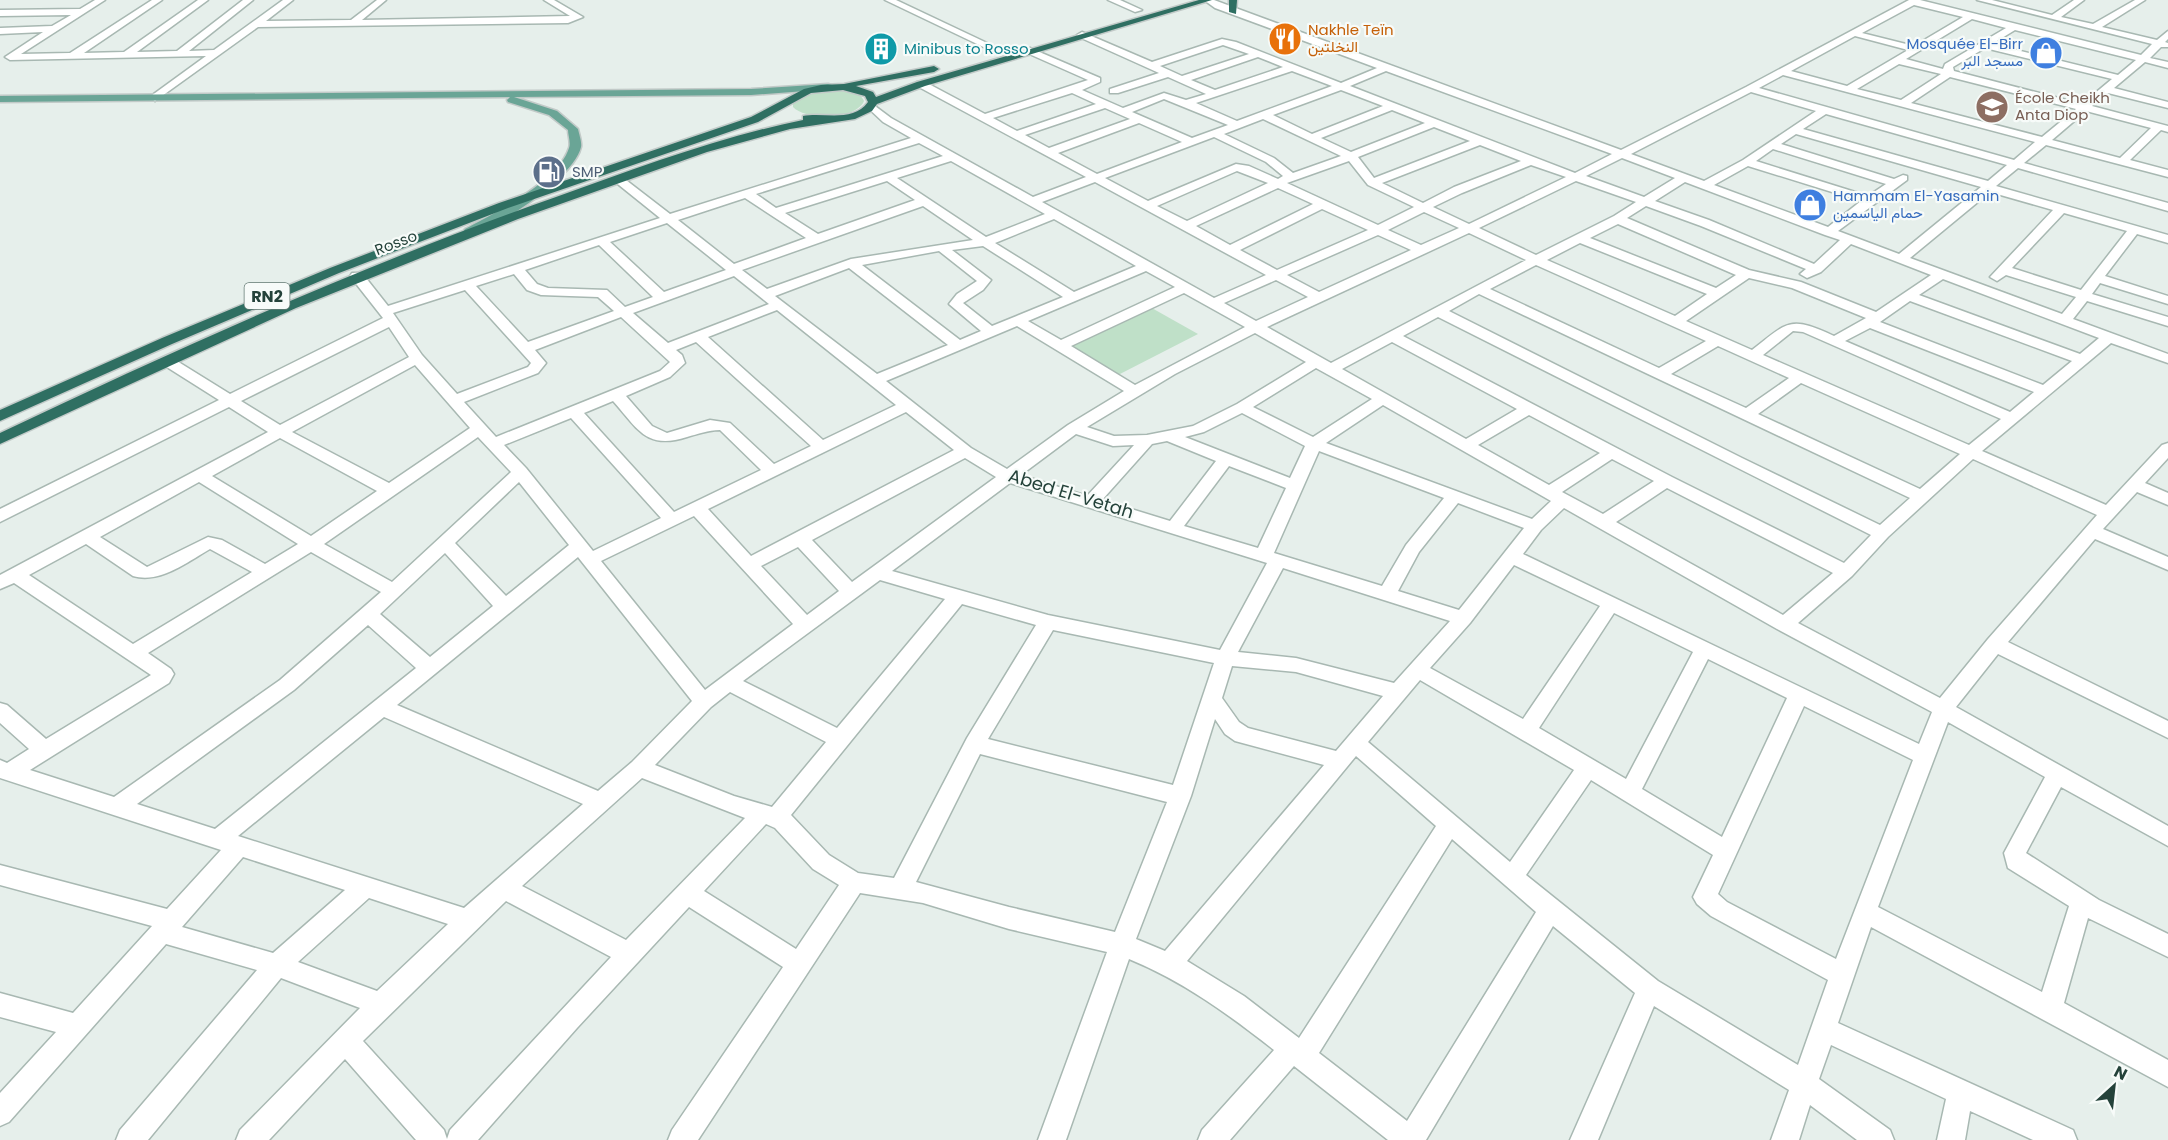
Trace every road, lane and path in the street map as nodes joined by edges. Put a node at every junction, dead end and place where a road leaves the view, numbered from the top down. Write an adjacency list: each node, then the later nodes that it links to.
1 (101, 0): 19 (street)
2 (158, 0): 41 (street)
3 (204, 0): 42 (street)
4 (249, 0): 39 (street)
5 (289, 0): 25 (street)
6 (382, 0): 23 (street)
7 (548, 0): 23 (street)
8 (889, 0): 36 (street)
9 (1112, 0): 18 (street)
10 (1208, 0): 16 (street); 32 (highway)
11 (1981, 0): 17 (street)
12 (2080, 0): 22 (street)
13 (2141, 0): 27 (street)
14 (1915, 1): 21 (street); 30 (street)
15 (1158, 3): 18 (highway, Rosso)
16 (1233, 6): 50 (street)
17 (2016, 8): 22 (street); 24 (street)
18 (1138, 10): 36 (highway, Rosso)
19 (83, 12): 20 (street); 28 (street)
20 (0, 13)
21 (1970, 17): 24 (street); 35 (street)
22 (2053, 18): 27 (street)
23 (354, 22): 25 (street)
24 (1996, 23): 26 (street)
25 (254, 24): 38 (street)
26 (2014, 27): 34 (street); 44 (street)
27 (2095, 27): 33 (street)
28 (55, 29): 29 (street); 43 (street)
29 (0, 31)
30 (1853, 33): 35 (street); 51 (street)
31 (2168, 34): 33 (street)
32 (1082, 36): 37 (highway); 48 (street)
33 (2163, 44): 44 (street)
34 (1984, 45): 53 (street); 54 (street)
35 (1914, 49): 45 (street)
36 (999, 51): 58 (highway, Rosso)
37 (1030, 51): 56 (street); 57 (highway)
38 (215, 53): 39 (street); 68 (street)
39 (179, 54): 42 (street)
40 (1258, 54): 48 (street); 49 (street); 55 (street)
41 (72, 56): 42 (street); 43 (street)
42 (124, 56)
43 (10, 57): 46 (street)
44 (2143, 59): 47 (street); 54 (street)
45 (1897, 60): 53 (street); 63 (street)
46 (0, 63)
47 (2168, 65)
48 (1151, 66): 52 (street)
49 (1291, 68): 59 (street); 66 (street)
50 (1384, 68): 59 (street); 100 (street)
51 (1782, 72): 60 (street); 63 (street)
52 (1169, 73): 55 (street); 64 (street)
53 (1949, 73): 75 (street); 78 (street)
54 (2119, 78): 61 (street)
55 (1183, 79): 66 (street)
56 (1094, 82): 62 (street); 64 (street)
57 (921, 84): 73 (highway); 83 (street)
58 (831, 87): 65 (main road); 70 (highway, Rosso); 73 (highway)
59 (1339, 87): 77 (street); 81 (street)
60 (1750, 89): 79 (street); 100 (street)
61 (2106, 89): 76 (street); 78 (street)
62 (1073, 90): 74 (street); 83 (street)
63 (1848, 90): 75 (street)
64 (1114, 91): 71 (street)
65 (751, 92): 67 (main road); 70 (main road)
66 (1215, 94): 72 (street)
67 (472, 95): 68 (main road); 119 (main road)
68 (155, 98): 69 (main road)
69 (0, 99)
70 (789, 103): 85 (highway); 119 (highway, Rosso / RN2)
71 (1145, 103): 72 (street); 80 (street)
72 (1186, 103): 88 (street)
73 (872, 104): 82 (highway); 86 (street)
74 (1105, 104): 80 (street); 92 (street)
75 (1902, 104): 96 (street)
76 (2168, 105)
77 (1391, 107): 87 (street); 93 (street)
78 (2083, 108): 89 (street); 96 (street)
79 (1824, 110): 90 (street); 106 (street)
80 (1123, 112): 84 (street)
81 (1263, 114): 88 (street); 93 (street)
82 (851, 117): 85 (highway, Rosso); 86 (street)
83 (982, 118): 92 (street)
84 (1140, 119): 97 (street); 99 (street)
85 (819, 120): 113 (highway, Rosso / RN2)
86 (887, 120): 94 (street)
87 (1434, 123): 95 (street); 101 (street)
88 (1237, 125): 91 (street)
89 (2163, 128): 105 (street)
90 (1795, 130): 98 (street); 107 (street)
91 (1214, 133): 97 (street); 114 (street)
92 (1016, 135): 99 (street)
93 (1314, 137): 101 (street)
94 (919, 139): 102 (street); 120 (street)
95 (1479, 141): 103 (street); 115 (street)
96 (2042, 141): 105 (street); 106 (street)
97 (1192, 142): 111 (street)
98 (1771, 145): 104 (street); 116 (street)
99 (1049, 152): 111 (street)
100 (1622, 154): 110 (street); 112 (street)
101 (1351, 156): 114 (street); 115 (street)
102 (952, 157): 109 (street); 123 (street)
103 (1531, 161): 110 (street); 127 (street)
104 (1747, 162): 117 (street); 121 (street)
105 (2122, 162): 108 (street)
106 (2014, 164): 118 (street); 128 (street)
107 (1921, 167): 116 (street); 118 (street)
108 (2168, 174)
109 (886, 176): 122 (street); 130 (street)
110 (1574, 176): 124 (street); 135 (street)
111 (1097, 177): 123 (street); 126 (street)
112 (1684, 177): 117 (street); 124 (street)
113 (618, 179): 132 (street, Abed El-Vetah); 139 (highway, Rosso / RN2)
114 (1286, 181): 125 (street); 126 (street); 134 (street)
115 (1372, 183): 127 (street)
116 (1896, 183): 121 (street)
117 (1705, 185): 138 (street)
118 (1988, 186): 129 (street); 149 (street)
119 (540, 190): 139 (main road); 215 (highway, Rosso / RN2)
120 (746, 193): 130 (street); 132 (street)
121 (1870, 200): 138 (street)
122 (924, 201): 140 (street); 145 (street)
123 (1031, 202): 131 (street)
124 (1646, 202): 133 (street); 154 (street)
125 (1322, 204): 137 (street); 147 (street)
126 (1149, 205): 134 (street)
127 (1423, 207): 135 (street); 137 (street)
128 (2168, 207)
129 (2061, 208): 136 (street); 156 (street)
130 (775, 212): 140 (street)
131 (1054, 214): 145 (street); 152 (street)
132 (668, 218): 144 (street); 155 (street, Abed El-Vetah)
133 (1618, 219): 141 (street); 158 (street)
134 (1187, 226): 147 (street)
135 (1469, 228): 148 (street); 150 (street)
136 (2135, 229): 143 (street); 161 (street)
137 (1378, 230): 148 (street); 157 (street)
138 (1829, 232): 142 (street)
139 (466, 233): 160 (highway, Rosso / RN2)
140 (816, 239): 155 (street)
141 (1581, 239): 150 (street); 167 (street)
142 (1849, 239): 149 (street); 154 (street)
143 (2168, 239)
144 (602, 241): 153 (street); 171 (street)
145 (985, 243): 146 (street); 169 (street)
146 (941, 248): 151 (street); 185 (street)
147 (1230, 249): 157 (street)
148 (1419, 249): 172 (street)
149 (1901, 259): 159 (street)
150 (1538, 261): 165 (street); 182 (street)
151 (851, 263): 173 (street); 191 (street)
152 (1148, 266): 164 (street); 169 (street)
153 (516, 268): 163 (street); 176 (street)
154 (1816, 269): 162 (street)
155 (734, 270): 171 (street); 173 (street, Abed El-Vetah)
156 (2004, 270): 166 (street); 168 (street)
157 (1277, 274): 172 (street); 175 (street)
158 (1746, 274): 162 (street); 167 (street)
159 (1941, 274): 166 (street); 170 (street)
160 (357, 276): 178 (street); 199 (highway, Rosso / RN2)
161 (2097, 278): 168 (street); 174 (street)
162 (1792, 283): 180 (street)
163 (468, 285): 178 (street); 193 (street)
164 (1186, 287): 175 (street); 192 (street)
165 (1479, 289): 177 (street); 201 (street)
166 (1985, 290): 181 (street)
167 (1718, 294): 182 (street)
168 (2084, 295): 181 (street); 183 (street)
169 (1071, 296): 179 (street)
170 (1909, 296): 180 (street); 198 (street)
171 (662, 298): 176 (street)
172 (1320, 298): 184 (street)
173 (772, 300): 186 (street); 203 (street, Abed El-Vetah)
174 (2168, 300)
175 (1213, 303): 184 (street)
176 (623, 312): 193 (street); 194 (street)
177 (1440, 312): 187 (street); 253 (street)
178 (388, 315): 196 (street); 208 (street)
179 (1017, 320): 185 (street); 192 (street)
180 (1873, 320): 190 (street); 205 (street)
181 (2065, 320): 188 (street)
182 (1676, 322): 189 (street)
183 (2168, 322)
184 (1256, 326): 200 (street); 204 (street)
185 (991, 332): 191 (street)
186 (698, 336): 194 (street); 226 (street)
187 (1393, 337): 200 (street); 212 (street)
188 (2109, 337): 197 (street); 198 (street)
189 (1717, 340): 195 (street); 201 (street)
190 (1834, 341): 195 (street); 216 (street)
191 (959, 346): 203 (street)
192 (1060, 346): 204 (street)
193 (526, 348): 209 (street)
194 (666, 350): 206 (street)
195 (1753, 356): 202 (street)
196 (417, 358): 209 (street); 219 (street)
197 (2168, 359)
198 (2084, 360): 205 (street)
199 (167, 361): 208 (street); 221 (highway, Rosso / RN2)
200 (1325, 365): 207 (street); 211 (street)
201 (1660, 374): 214 (street)
202 (1800, 377): 214 (street); 230 (street)
203 (874, 381): 210 (street, Abed El-Vetah)
204 (1133, 390): 217 (street)
205 (2046, 391): 216 (street)
206 (616, 395): 213 (street); 233 (street)
207 (1384, 398): 224 (street); 225 (street)
208 (230, 400): 219 (street); 247 (street)
209 (454, 400): 218 (street)
210 (908, 405): 226 (street); 228 (street, Abed El-Vetah)
211 (1242, 407): 220 (street); 224 (street)
212 (1528, 408): 225 (street); 229 (street)
213 (574, 412): 223 (street); 248 (street)
214 (1746, 415): 242 (street)
215 (0, 416)
216 (2011, 418): 230 (street)
217 (1074, 428): 222 (street); 235 (street)
218 (479, 429): 223 (street); 239 (street)
219 (278, 432): 234 (street); 239 (street)
220 (1168, 436): 222 (street); 231 (street)
221 (0, 439)
222 (1147, 440): 244 (street)
223 (493, 444): 232 (street)
224 (1314, 444): 238 (street); 240 (street)
225 (1467, 445): 241 (street)
226 (821, 447): 233 (street)
227 (2168, 448): 237 (street)
228 (965, 451): 235 (street, Abed El-Vetah); 255 (street)
229 (1612, 452): 236 (street); 241 (street)
230 (1970, 453): 242 (street); 246 (street)
231 (1225, 459): 238 (street); 250 (street)
232 (520, 472): 256 (street); 258 (street)
233 (774, 472): 245 (street)
234 (199, 475): 254 (street); 257 (street)
235 (1006, 476): 244 (street, Abed El-Vetah); 265 (street)
236 (1666, 481): 249 (street); 264 (street)
237 (2134, 484): 243 (street); 246 (street)
238 (1295, 486): 260 (street)
239 (390, 490): 257 (street)
240 (1455, 496): 251 (street); 269 (street)
241 (1556, 496): 249 (street); 251 (street)
242 (1922, 496): 253 (street)
243 (2168, 500)
244 (1092, 501): 250 (street, Abed El-Vetah)
245 (697, 508): 248 (street); 261 (street)
246 (2108, 513): 252 (street)
247 (0, 516)
248 (673, 521): 258 (street)
249 (1603, 522): 276 (street)
250 (1175, 526): 260 (street, Abed El-Vetah)
251 (1535, 526): 259 (street)
252 (2092, 531): 262 (street); 278 (street)
253 (1882, 533): 264 (street)
254 (87, 536): 263 (street); 266 (street)
255 (801, 538): 261 (street); 268 (street)
256 (444, 542): 267 (street); 272 (street)
257 (311, 544): 263 (street); 267 (street)
258 (585, 553): 272 (street); 288 (street)
259 (1512, 556): 271 (street); 274 (street)
260 (1271, 557): 269 (street, Abed El-Vetah); 281 (street)
261 (750, 564): 277 (street)
262 (2168, 564)
263 (266, 572): 280 (street)
264 (1846, 572): 276 (street)
265 (879, 573): 268 (street); 270 (street)
266 (8, 579): 280 (street)
267 (394, 591): 273 (street)
268 (852, 593): 277 (street)
269 (1387, 594): 274 (street, Abed El-Vetah)
270 (957, 597): 275 (street); 294 (street)
271 (1611, 604): 279 (street); 292 (street)
272 (505, 607): 282 (street)
273 (368, 614): 282 (street); 307 (street)
274 (1463, 618): 283 (street)
275 (1048, 622): 281 (street); 296 (street)
276 (1784, 624): 290 (street)
277 (806, 626): 284 (street)
278 (1995, 644): 290 (street); 293 (street)
279 (1704, 649): 286 (street); 304 (street)
280 (133, 653): 297 (street)
281 (1225, 658): 285 (street); 287 (street)
282 (429, 669): 289 (street)
283 (1417, 670): 285 (street); 292 (street)
284 (728, 682): 288 (street); 294 (street)
285 (1398, 692): 295 (street)
286 (1799, 695): 298 (street); 312 (street)
287 (1212, 700): 299 (street); 305 (street)
288 (704, 702): 300 (street)
289 (381, 707): 306 (street); 311 (street)
290 (1943, 709): 298 (street); 303 (street)
291 (0, 711): 297 (street)
292 (1526, 730): 301 (street)
293 (2168, 730)
294 (840, 739): 308 (street)
295 (1355, 743): 299 (street); 309 (street)
296 (974, 744): 305 (street); 318 (street)
297 (45, 751): 302 (street)
298 (1925, 756): 322 (street)
299 (1340, 761): 329 (street)
300 (639, 768): 306 (street); 308 (street)
301 (1587, 768): 304 (street); 314 (street)
302 (5, 770): 307 (street)
303 (2057, 774): 310 (street); 320 (street)
304 (1629, 794): 312 (street)
305 (1180, 796): 325 (street)
306 (600, 802): 317 (street)
307 (116, 807): 311 (street)
308 (769, 816): 315 (street); 319 (street)
309 (1449, 824): 314 (street); 339 (street)
310 (2168, 837)
311 (229, 843): 316 (street); 324 (street)
312 (1725, 850): 331 (street)
313 (0, 875): 324 (street)
314 (1512, 877): 321 (street)
315 (854, 882): 318 (street); 328 (street)
316 (365, 887): 323 (street); 330 (street)
317 (503, 888): 323 (street); 327 (street)
318 (901, 888): 325 (street)
319 (687, 894): 327 (street); 328 (street)
320 (2091, 907): 326 (street); 335 (street)
321 (1550, 910): 332 (street); 351 (street)
322 (1864, 912): 331 (street); 335 (street)
323 (468, 920): 333 (street)
324 (166, 927): 330 (street); 336 (street)
325 (1122, 945): 329 (street); 344 (street)
326 (2168, 946)
327 (629, 954): 348 (street)
328 (799, 964): 349 (street)
329 (1169, 964): 339 (street)
330 (278, 965): 333 (street); 345 (street)
331 (1843, 975): 337 (street)
332 (1649, 990): 341 (street); 352 (street)
333 (381, 1004): 338 (street)
334 (0, 1005): 336 (street)
335 (2050, 1009): 340 (street)
336 (78, 1026): 343 (street)
337 (1824, 1029): 341 (street); 342 (street)
338 (346, 1042): 346 (street); 347 (street)
339 (1297, 1052): 350 (street); 351 (street)
340 (2168, 1074)
341 (1804, 1084): 353 (street); 354 (street)
342 (1960, 1094): 355 (street); 356 (street)
343 (1, 1110)
344 (1057, 1137)
345 (130, 1140)
346 (250, 1140)
347 (434, 1140)
348 (460, 1140)
349 (682, 1140)
350 (1212, 1140)
351 (1411, 1140)
352 (1584, 1140)
353 (1785, 1140)
354 (1880, 1140)
355 (1951, 1140)
356 (2063, 1140)

